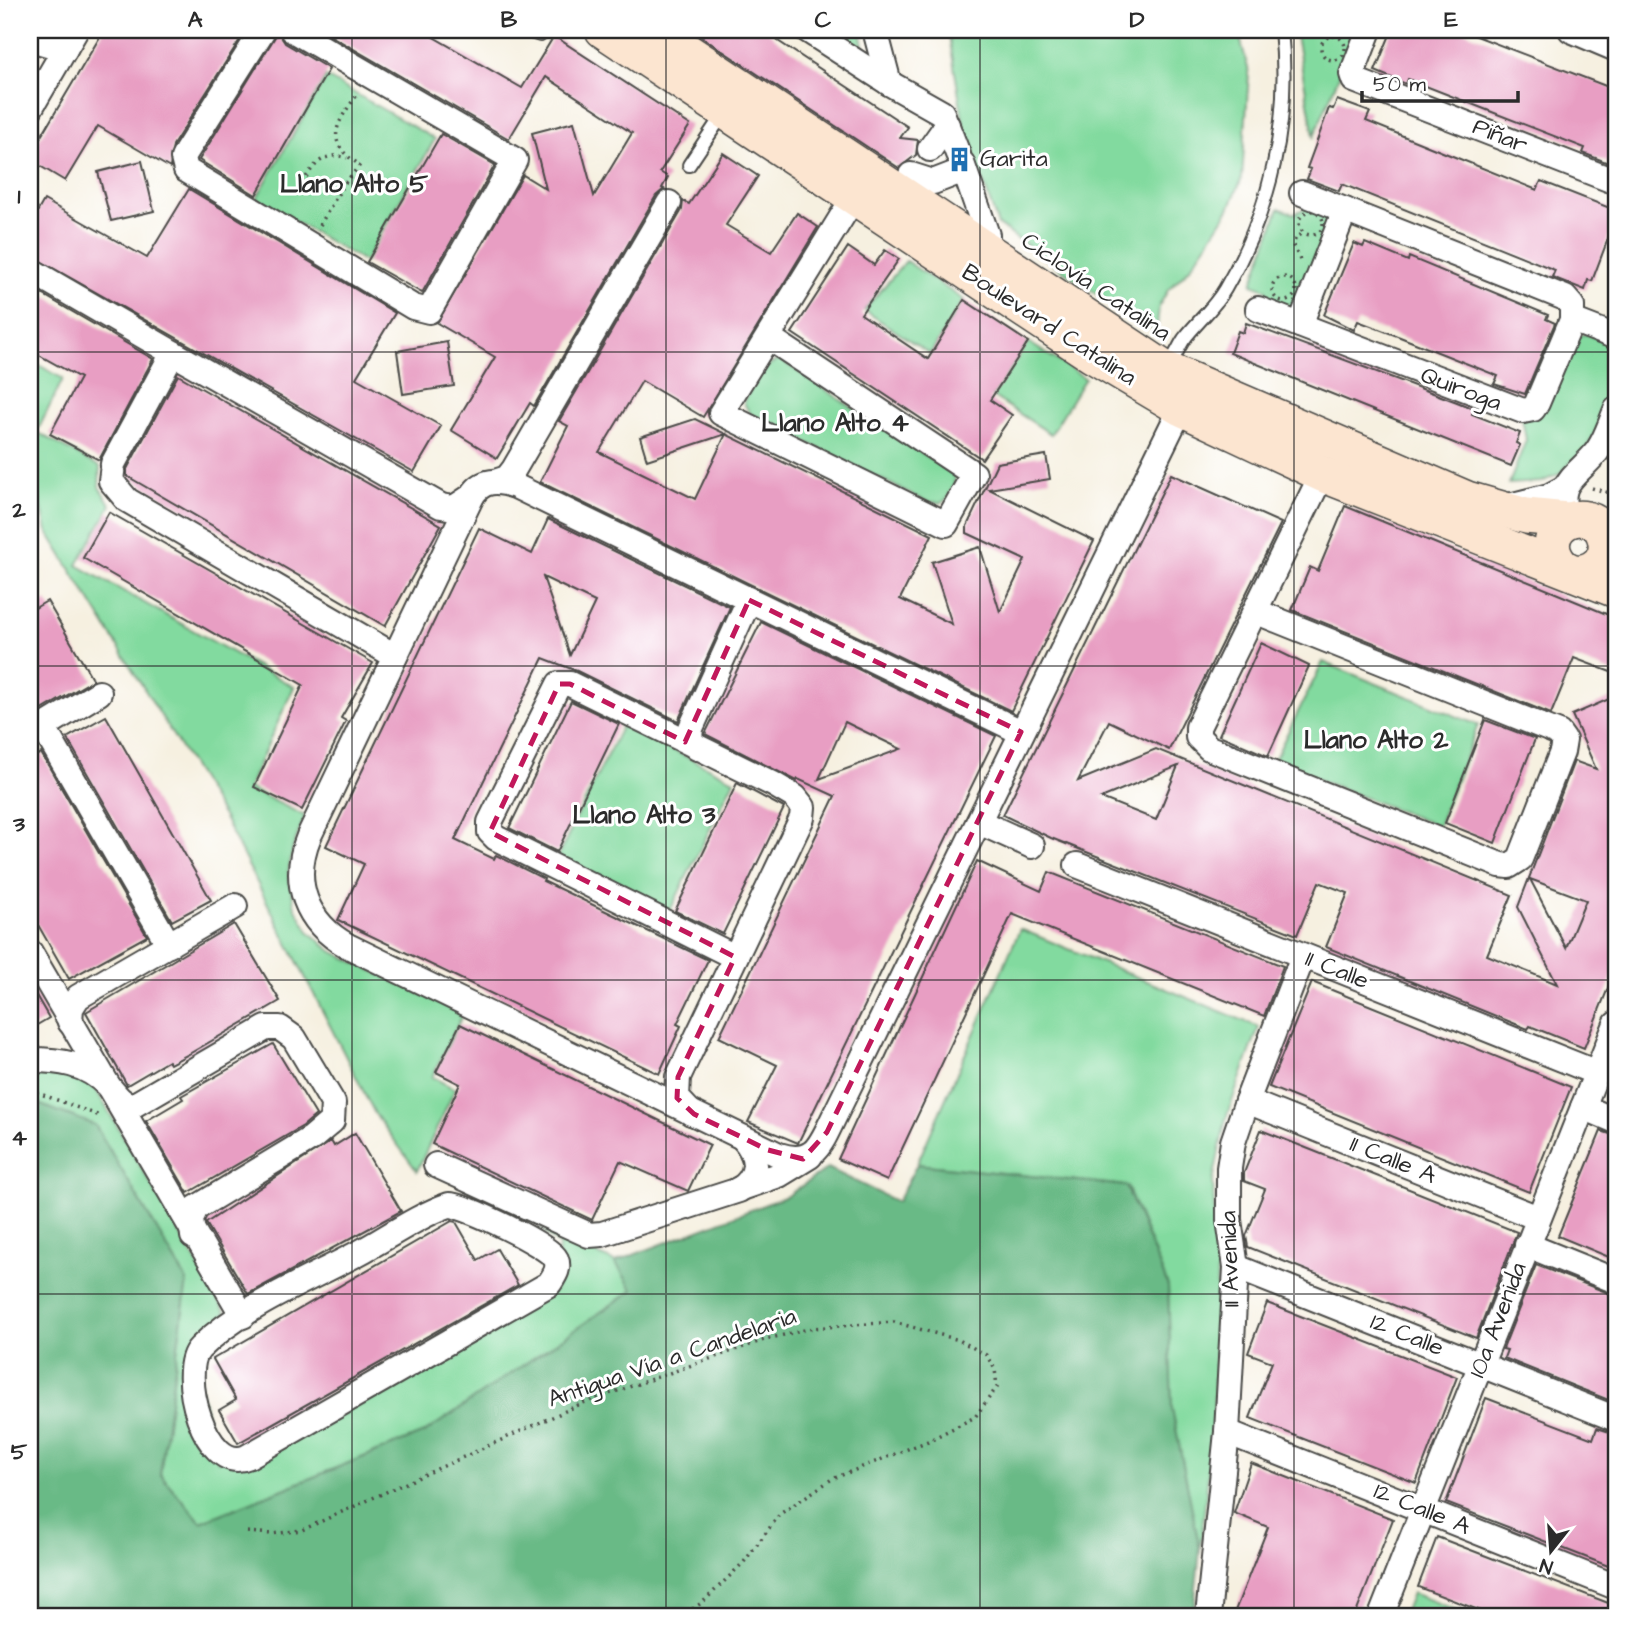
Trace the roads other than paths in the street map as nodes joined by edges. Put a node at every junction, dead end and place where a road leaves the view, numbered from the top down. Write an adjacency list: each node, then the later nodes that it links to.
1 (263, 30): 2 (street)
2 (292, 30)
3 (525, 30): 4 (lane)
4 (546, 30)
5 (603, 30): 17 (street, Boulevard Catalina)
6 (655, 30): 21 (street, Boulevard Catalina)
7 (807, 30): 15 (street)
8 (875, 30): 15 (street)
9 (1281, 30): 35 (lane)
10 (1369, 30): 22 (street, Piñar)
11 (1571, 30): 14 (street)
12 (30, 39): 13 (street)
13 (70, 39): 16 (street)
14 (1616, 48)
15 (889, 83): 18 (street)
16 (30, 110)
17 (724, 110): 20 (lane); 24 (street, Boulevard Catalina)
18 (947, 125): 19 (street); 21 (street)
19 (961, 163): 21 (street); 27 (street)
20 (689, 165)
21 (916, 169): 27 (street, Boulevard Catalina)
22 (1616, 183)
23 (1301, 193): 26 (street)
24 (854, 197): 32 (street); 36 (street, Boulevard Catalina)
25 (669, 203): 40 (street)
26 (1345, 210): 30 (street); 31 (street)
27 (987, 253): 35 (street, Boulevard Catalina)
28 (30, 270): 34 (street)
29 (1258, 309): 31 (street, Quiroga)
30 (1572, 320): 31 (street, Quiroga); 33 (street)
31 (1300, 325)
32 (768, 337): 32 (street)
33 (1616, 337)
34 (173, 353): 41 (street); 45 (street)
35 (1165, 369): 38 (street, Boulevard Catalina)
36 (1181, 408): 38 (street); 39 (street, Boulevard Catalina); 48 (street)
37 (1610, 434): 42 (street)
38 (1321, 438): 42 (street, Boulevard Catalina)
39 (1322, 474): 42 (street, Boulevard Catalina); 44 (street)
40 (498, 481): 41 (street); 43 (street)
41 (472, 496): 45 (street)
42 (1594, 536)
43 (749, 600): 48 (street); 49 (street)
44 (1257, 612): 44 (street)
45 (395, 656): 65 (street)
46 (99, 693): 47 (street)
47 (36, 731): 54 (street)
48 (1021, 732): 50 (street)
49 (697, 748): 56 (street); 56 (street)
50 (979, 822): 51 (street); 68 (street)
51 (1032, 846)
52 (1077, 865): 57 (street, 11 Calle)
53 (235, 906): 54 (street)
54 (169, 944): 58 (street)
55 (30, 952): 58 (street)
56 (735, 957): 65 (street)
57 (1303, 957): 61 (street, 11 Calle); 63 (street, 11 Avenida)
58 (71, 1022): 62 (street)
59 (1616, 1024): 61 (street, 10a Avenida)
60 (30, 1060): 62 (street)
61 (1597, 1073): 64 (street, 10a Avenida)
62 (107, 1086): 72 (street); 72 (street)
63 (1247, 1101): 71 (street, 11 Calle A); 74 (street, 11 Avenida)
64 (1583, 1107): 66 (street); 71 (street, 10a Avenida)
65 (694, 1114): 67 (street)
66 (1616, 1121)
67 (744, 1138): 68 (street); 70 (street)
68 (811, 1155): 70 (street)
69 (436, 1165): 70 (street)
70 (739, 1190)
71 (1538, 1218): 73 (street, 10a Avenida)
72 (193, 1236): 76 (street)
73 (1527, 1245): 75 (street); 77 (street, 10a Avenida)
74 (1236, 1267): 77 (street, 12 Calle); 79 (street, 11 Avenida)
75 (1616, 1282)
76 (243, 1316): 76 (street)
77 (1480, 1365): 78 (street, 12 Calle); 80 (street, 10a Avenida)
78 (1616, 1419)
79 (1227, 1432): 80 (street, 12 Calle A); 82 (street, 11 Avenida)
80 (1423, 1509): 81 (street, 12 Calle A); 83 (street, 10a Avenida)
81 (1616, 1587)
82 (1208, 1616)
83 (1381, 1616)

